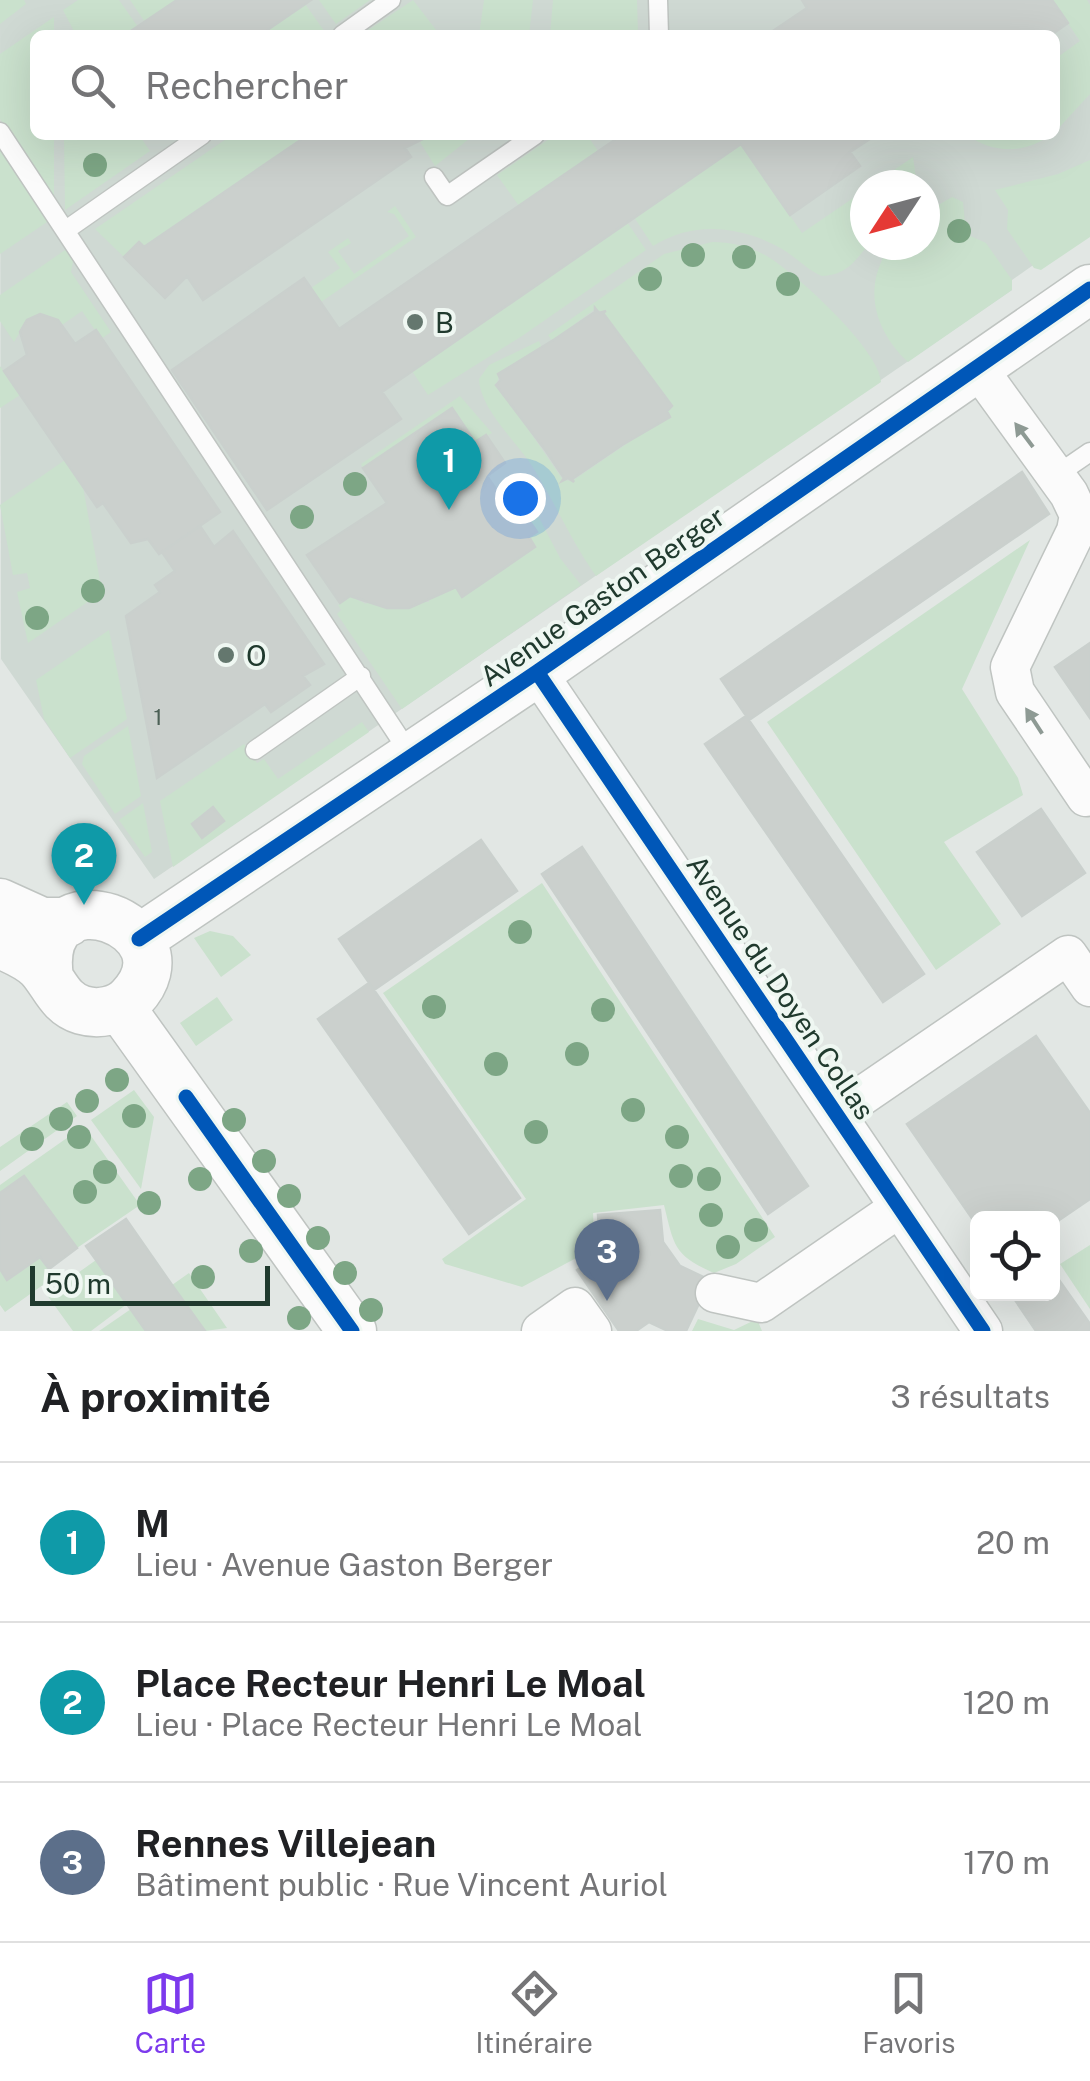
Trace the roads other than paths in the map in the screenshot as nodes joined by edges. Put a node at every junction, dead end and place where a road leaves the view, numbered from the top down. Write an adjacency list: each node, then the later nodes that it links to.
1 (391, 0): 3 (lane)
2 (658, 0): 4 (lane)
3 (349, 30)
4 (659, 30)
5 (0, 132): 9 (lane)
6 (195, 140): 9 (lane)
7 (527, 140): 8 (lane)
8 (434, 177)
9 (66, 230): 15 (lane)
10 (1090, 289): 11 (street, Avenue Gaston Berger)
11 (977, 367): 13 (street, one-way to 11); 14 (street, Avenue Gaston Berger)
12 (1090, 452): 13 (lane)
13 (1055, 476): 18 (street, one-way to 13)
14 (537, 672): 17 (street, Avenue Gaston Berger); 27 (street, Avenue du Doyen Collas)
15 (361, 676): 16 (lane); 17 (lane)
16 (255, 750)
17 (410, 754): 21 (street, Avenue Gaston Berger)
18 (1089, 798)
19 (0, 903): 20 (street)
20 (68, 922): 21 (street); 24 (street)
21 (139, 940): 26 (street)
22 (0, 944): 24 (street)
23 (1079, 948): 25 (street); 27 (street)
24 (48, 978): 26 (street)
25 (1090, 987)
26 (120, 1007): 30 (street)
27 (836, 1113): 28 (street, Avenue du Doyen Collas)
28 (899, 1208): 29 (street); 33 (street, Avenue du Doyen Collas)
29 (715, 1294)
30 (352, 1331)
31 (541, 1331): 32 (street)
32 (592, 1331)
33 (983, 1331)

